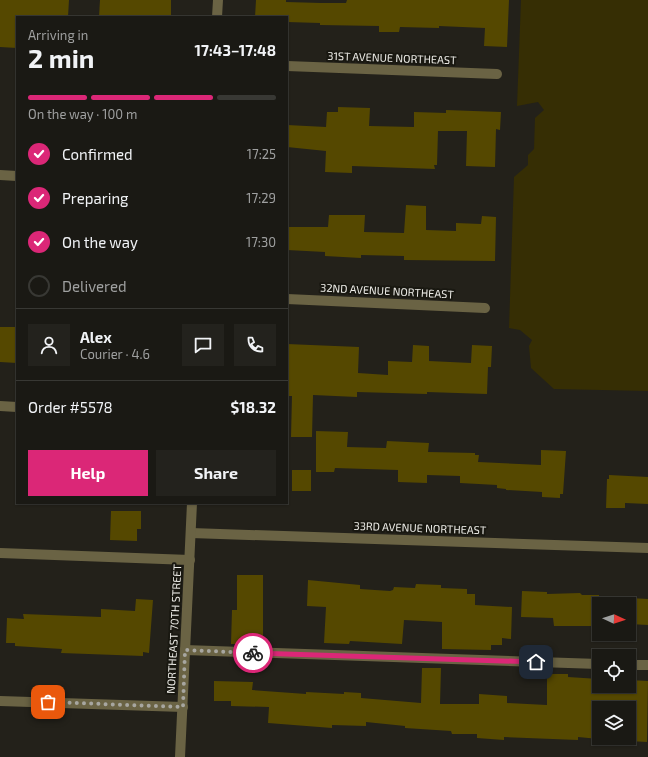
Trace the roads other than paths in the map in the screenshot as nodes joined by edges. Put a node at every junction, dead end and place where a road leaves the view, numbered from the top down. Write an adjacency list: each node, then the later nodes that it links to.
1 (218, 0): 2 (street)
2 (217, 16)
3 (288, 66): 4 (street, 31ST AVENUE NORTHEAST)
4 (497, 74)
5 (0, 175): 6 (street)
6 (16, 176)
7 (288, 299): 8 (street, 32ND AVENUE NORTHEAST)
8 (485, 308)
9 (0, 406): 10 (street)
10 (16, 407)
11 (192, 504): 12 (street, NORTHEAST 70TH STREET)
12 (191, 532): 13 (street, 33RD AVENUE NORTHEAST); 15 (street, NORTHEAST 70TH STREET)
13 (648, 548)
14 (0, 553): 15 (street)
15 (190, 560): 16 (street, NORTHEAST 70TH STREET)
16 (185, 650): 17 (street); 21 (street, NORTHEAST 70TH STREET)
17 (592, 664)
18 (636, 665): 19 (street)
19 (648, 665)
20 (0, 701): 21 (street)
21 (183, 707): 22 (street, NORTHEAST 70TH STREET)
22 (180, 757)

